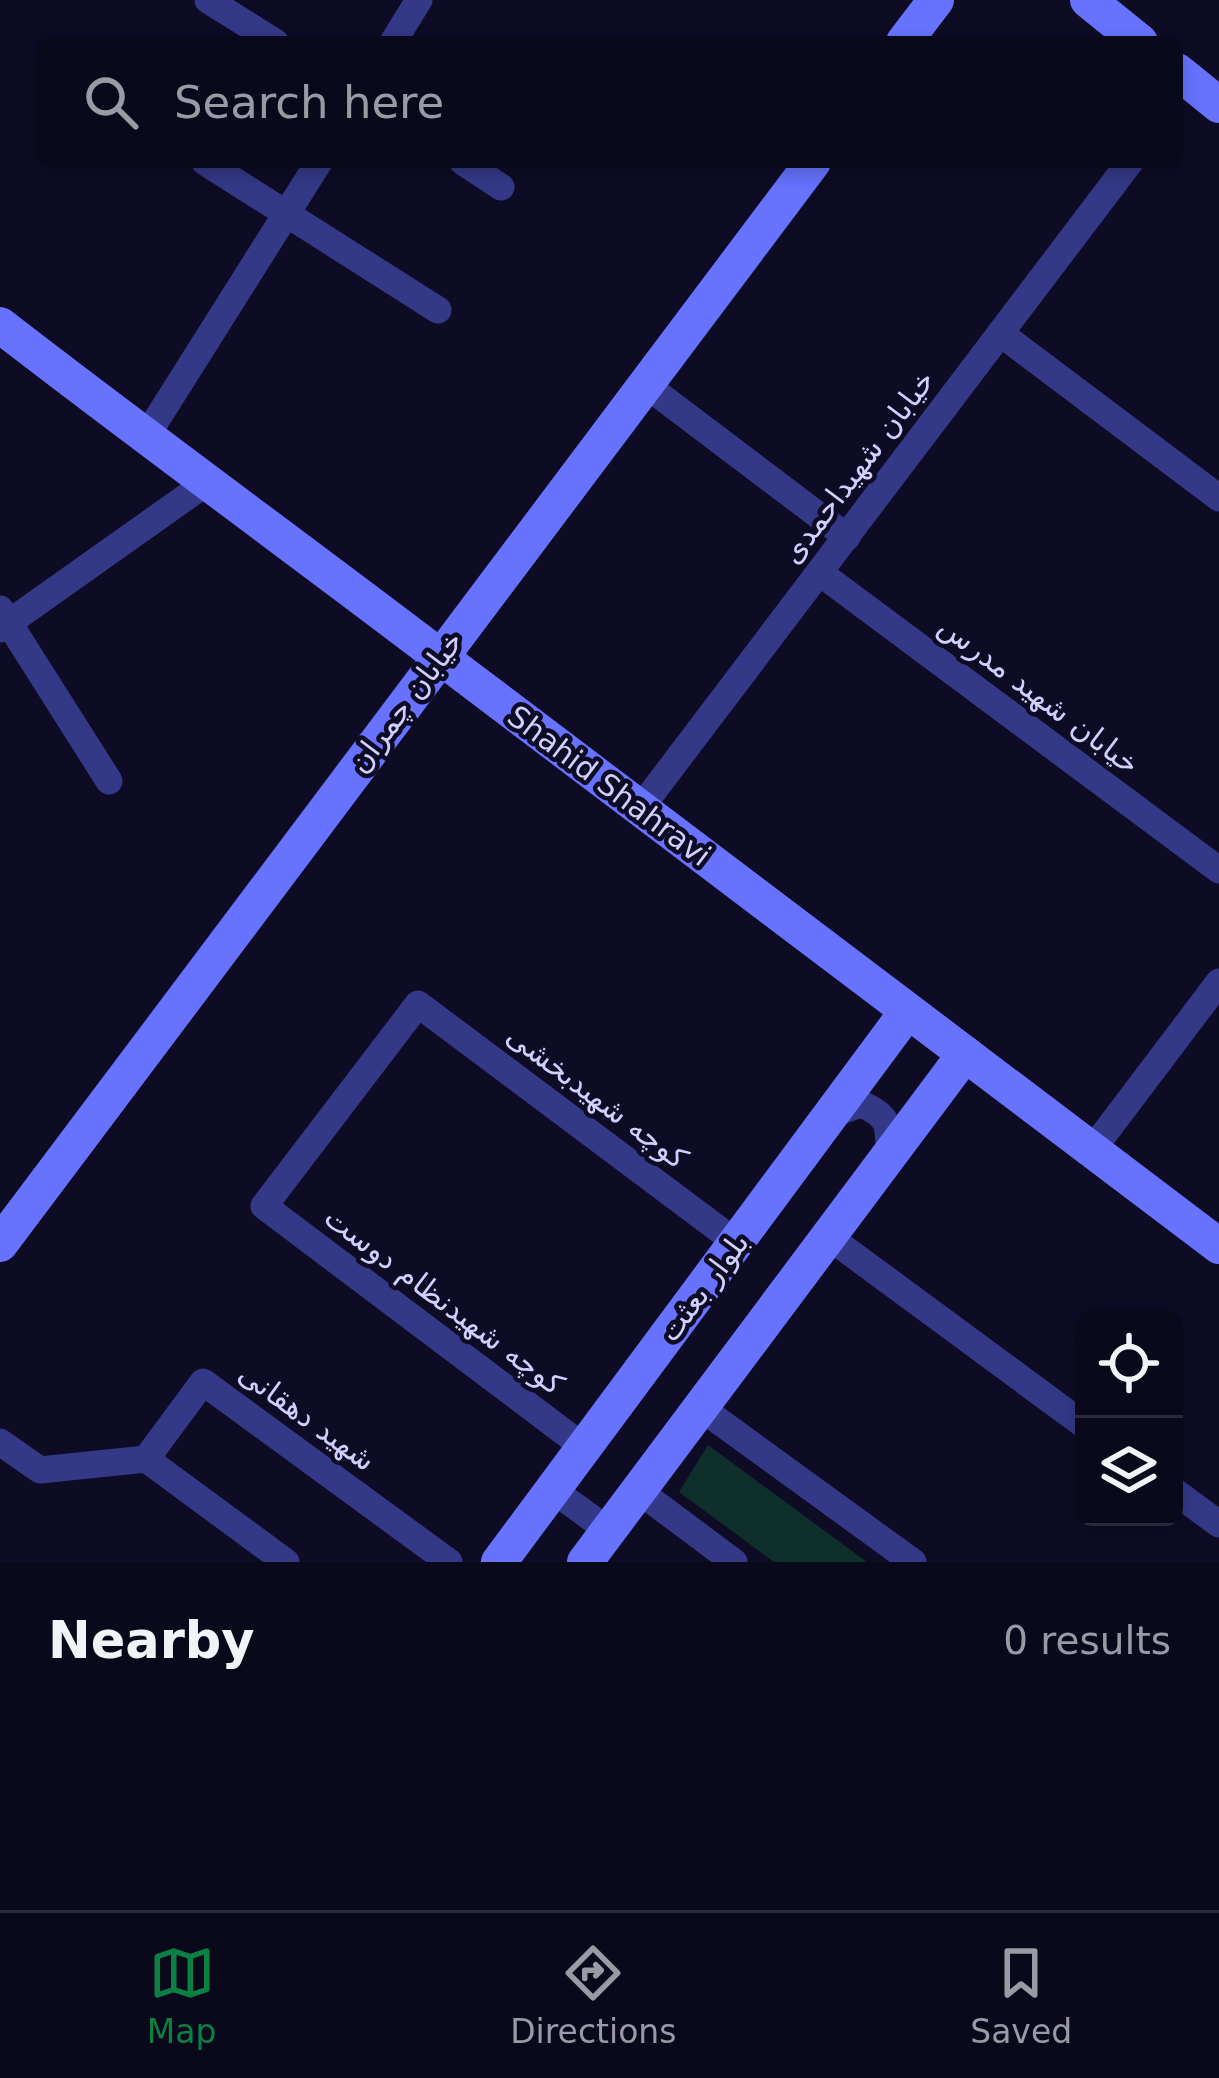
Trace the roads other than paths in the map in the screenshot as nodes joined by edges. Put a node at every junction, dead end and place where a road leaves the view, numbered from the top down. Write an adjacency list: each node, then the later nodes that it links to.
1 (208, 0): 5 (street)
2 (419, 0): 6 (street)
3 (936, 0): 7 (street)
4 (1088, 0): 8 (street)
5 (265, 36)
6 (398, 36)
7 (909, 36)
8 (1133, 36)
9 (215, 168): 15 (street)
10 (315, 168): 15 (street)
11 (472, 168): 14 (street)
12 (809, 168): 19 (street, خیابان چمران)
13 (1125, 168): 18 (street, خیابان شهیداحمدی)
14 (501, 187)
15 (287, 213): 16 (street); 20 (street)
16 (438, 310)
17 (0, 325): 20 (street, Shahid Shahravi)
18 (1000, 333): 22 (street); 23 (street, خیابان شهیداحمدی)
19 (646, 385): 23 (street); 26 (street, خیابان چمران)
20 (145, 438): 21 (street, Shahid Shahravi)
21 (206, 483): 25 (street); 26 (street, Shahid Shahravi)
22 (1219, 498)
23 (847, 536): 24 (street, خیابان شهیداحمدی)
24 (820, 573): 28 (street, خیابان شهیداحمدی); 29 (street, خیابان شهید مدرس)
25 (3, 620): 27 (street)
26 (440, 657): 28 (street, Shahid Shahravi); 38 (street, خیابان چمران)
27 (109, 782)
28 (638, 810): 31 (street, Shahid Shahravi)
29 (1215, 861)
30 (1219, 982): 34 (street)
31 (907, 1012): 32 (street, Shahid Shahravi); 33 (street, بلوار بعثت)
32 (965, 1054): 34 (street, Shahid Shahravi); 35 (street)
33 (832, 1114): 35 (street); 39 (street, بلوار بعثت)
34 (1092, 1150): 40 (street, Shahid Shahravi)
35 (889, 1155): 37 (street)
36 (264, 1206): 39 (street, کوچه شهیدبخشی); 44 (street, کوچه شهیدنظام دوست)
37 (830, 1237): 41 (street); 42 (street)
38 (0, 1244)
39 (737, 1244): 44 (street, بلوار بعثت)
40 (1219, 1246)
41 (701, 1408): 47 (street); 56 (street)
42 (1075, 1418)
43 (0, 1442): 45 (street)
44 (585, 1448): 46 (street, بلوار بعثت)
45 (146, 1459): 51 (street); 52 (street, شهید دهقانی)
46 (553, 1490): 50 (street); 53 (street, بلوار بعثت)
47 (639, 1491): 50 (street); 55 (street)
48 (1183, 1498): 49 (street)
49 (1219, 1524)
50 (608, 1531): 54 (street)
51 (286, 1562)
52 (448, 1562)
53 (500, 1562)
54 (585, 1562)
55 (734, 1562)
56 (913, 1562)

